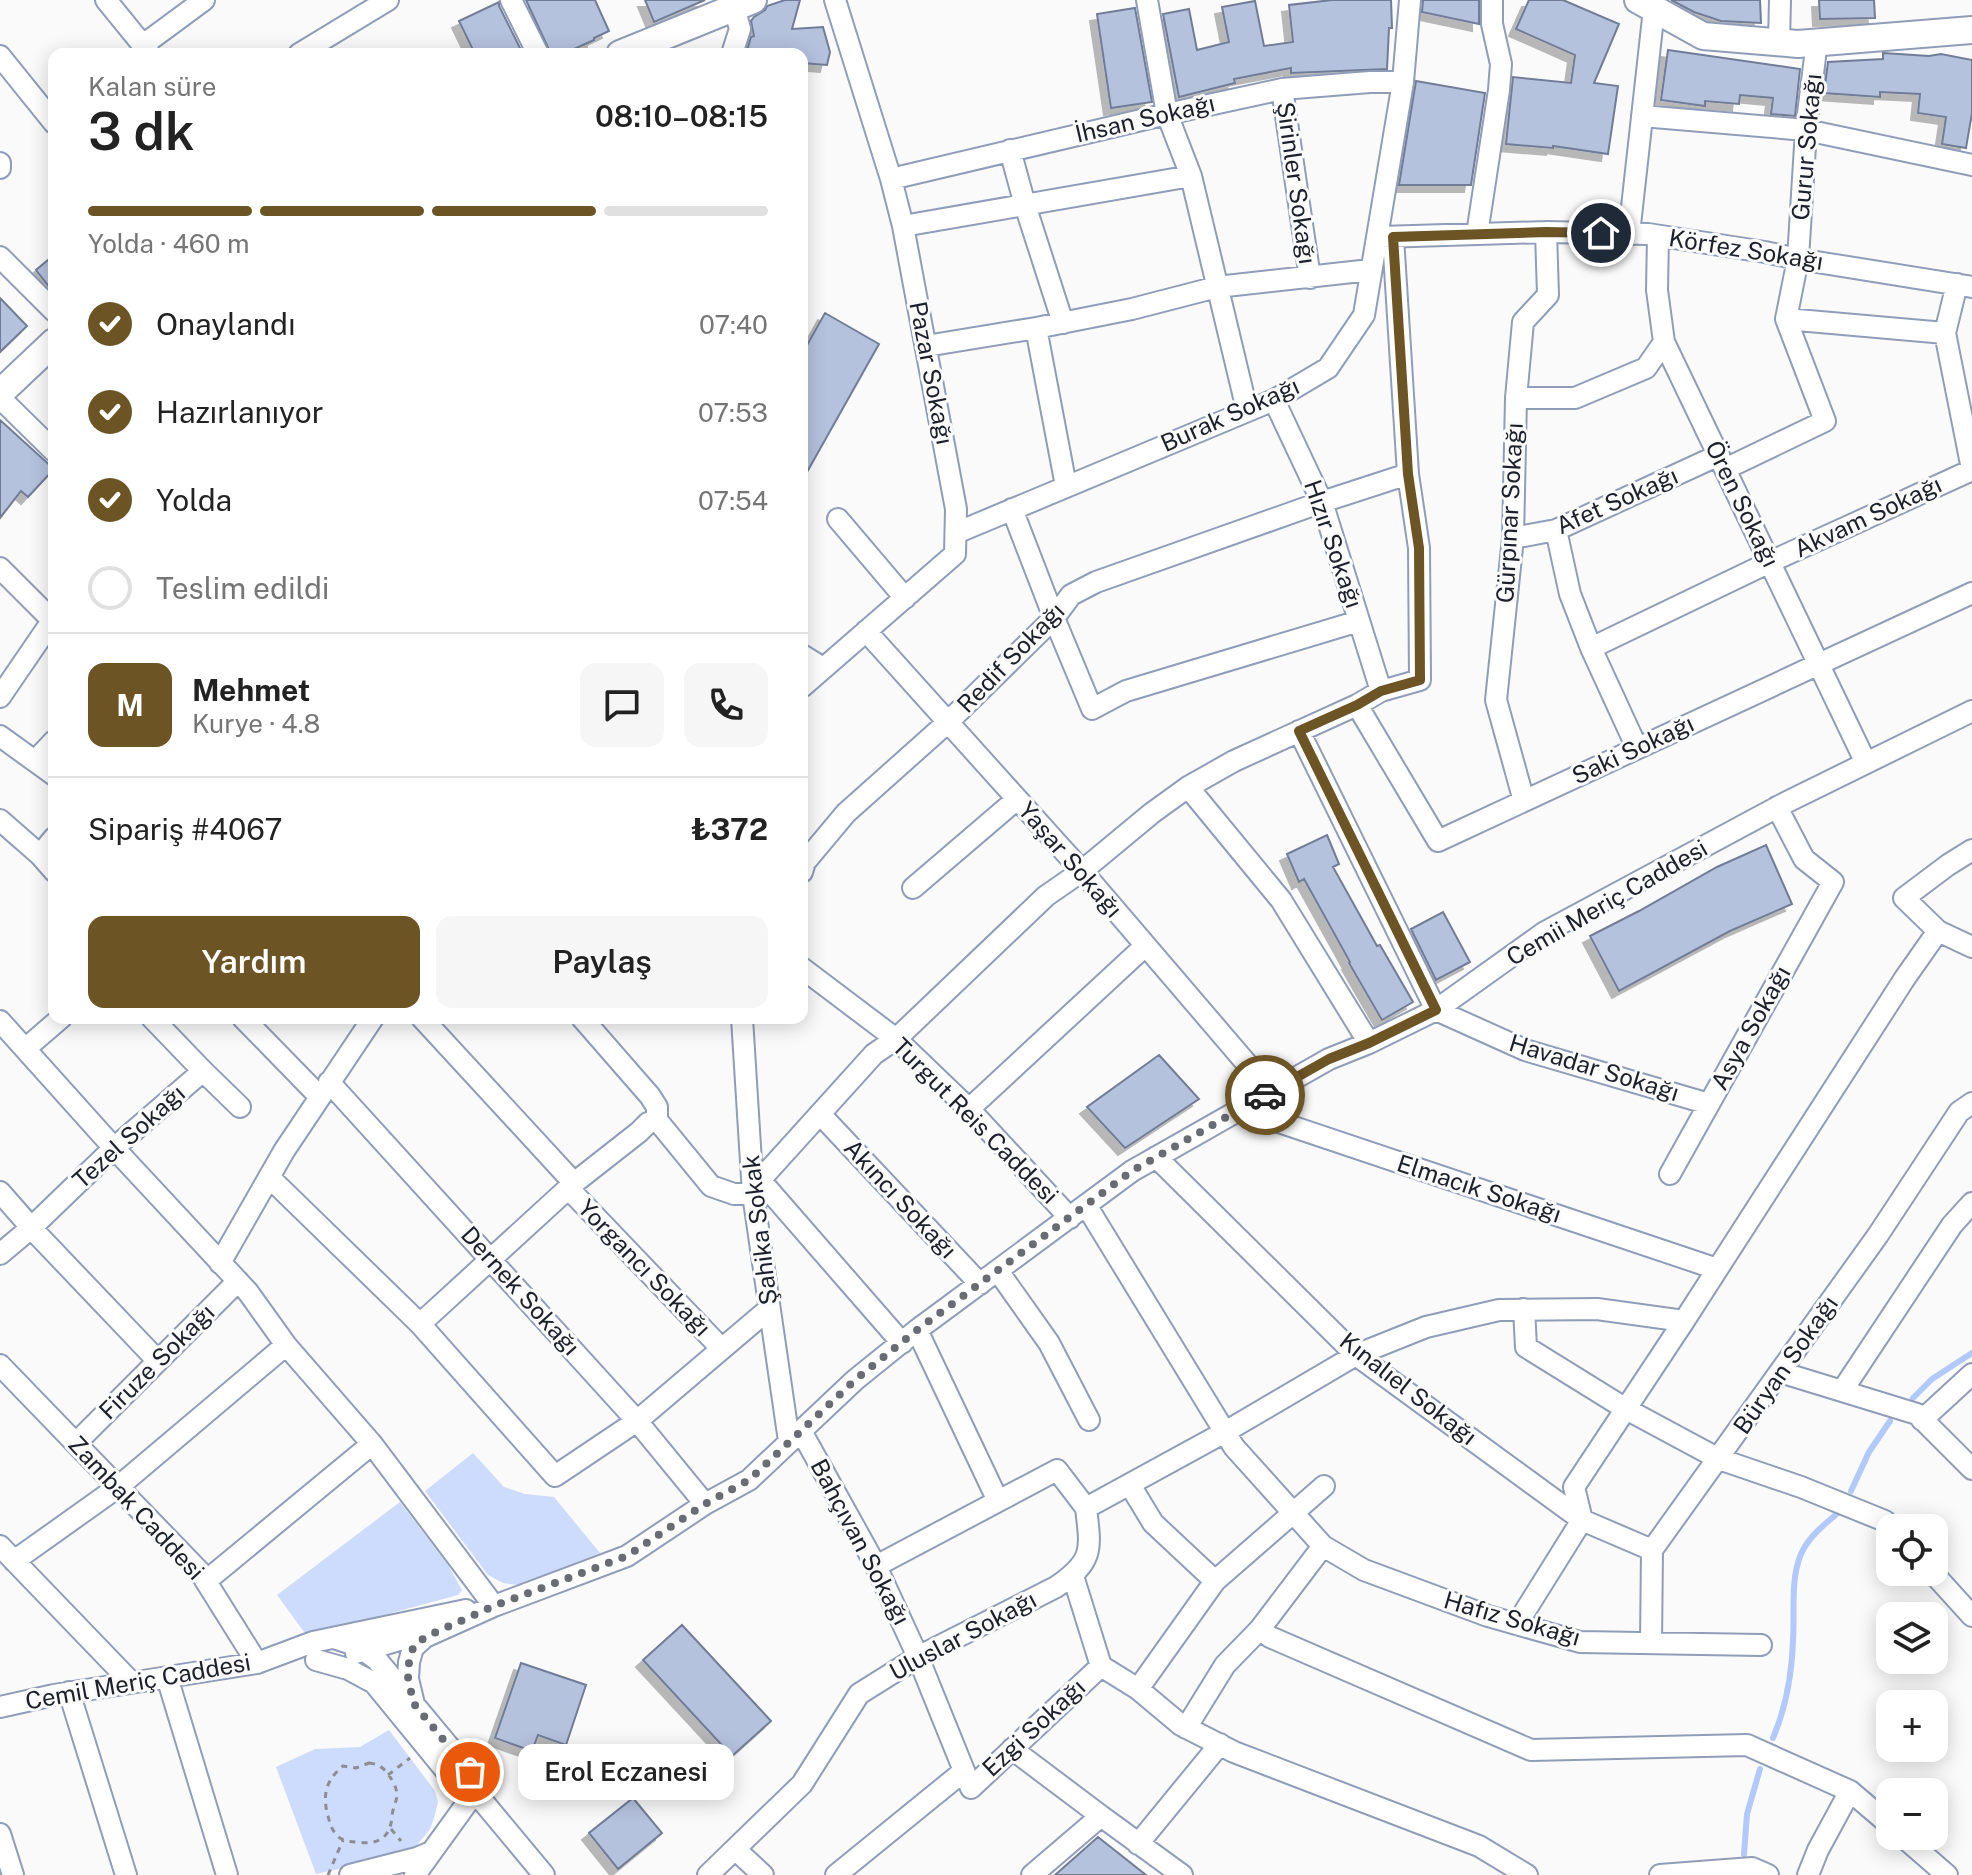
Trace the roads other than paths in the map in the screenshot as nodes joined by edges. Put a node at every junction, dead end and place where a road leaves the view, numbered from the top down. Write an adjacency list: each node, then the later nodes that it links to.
1 (106, 0): 15 (street)
2 (204, 0): 16 (street)
3 (388, 0): 17 (street)
4 (511, 0): 18 (street)
5 (835, 0): 31 (street, Pazar Sokağı)
6 (1147, 0): 24 (street)
7 (1410, 0): 22 (street, Burak Sokağı)
8 (1492, 0): 35 (street)
9 (1780, 0): 14 (street)
10 (743, 4): 19 (main road); 20 (street)
11 (1646, 4): 14 (main road); 26 (street)
12 (1969, 32): 13 (main road)
13 (1817, 41): 14 (main road); 27 (street, Gurur Sokağı)
14 (1779, 42)
15 (145, 48)
16 (149, 48)
17 (309, 48)
18 (535, 48)
19 (638, 48)
20 (734, 48)
21 (2, 63): 25 (street)
22 (1403, 82): 23 (street, İhsan Sokağı); 38 (street, Burak Sokağı)
23 (1282, 89): 24 (street, İhsan Sokağı); 42 (street, Şirinler Sokağı)
24 (1167, 114): 28 (street, İhsan Sokağı); 30 (street)
25 (48, 116)
26 (1642, 116): 27 (street); 36 (street)
27 (1806, 130): 29 (street); 40 (street, Gurur Sokağı)
28 (1010, 150): 31 (street, İhsan Sokağı); 32 (street)
29 (1972, 165)
30 (1191, 176): 32 (street); 44 (street)
31 (891, 179): 33 (street, Pazar Sokağı)
32 (1025, 205): 33 (street); 47 (street)
33 (903, 226): 51 (street, Pazar Sokağı)
34 (1546, 232): 35 (street, Körfez Sokağı); 36 (street, Körfez Sokağı); 54 (street, Gürpınar Sokağı)
35 (1477, 234): 38 (street, Körfez Sokağı)
36 (1629, 234): 37 (street, Körfez Sokağı)
37 (1658, 236): 40 (street, Körfez Sokağı); 50 (street, Ören Sokağı)
38 (1384, 237): 41 (street, Burak Sokağı); 61 (street)
39 (0, 257): 45 (street)
40 (1798, 259): 43 (street, Körfez Sokağı); 46 (street, Gurur Sokağı)
41 (1370, 270): 42 (street, Şirinler Sokağı); 55 (street, Burak Sokağı)
42 (1310, 278): 44 (street, Şirinler Sokağı)
43 (1964, 286): 49 (street)
44 (1217, 287): 47 (street, Şirinler Sokağı); 56 (street)
45 (48, 305)
46 (1786, 319): 49 (street); 59 (street)
47 (1063, 323): 48 (street, Şirinler Sokağı)
48 (1036, 328): 51 (street, Şirinler Sokağı); 62 (street)
49 (1945, 333): 57 (street)
50 (1664, 342): 54 (street); 59 (street, Ören Sokağı)
51 (926, 346): 67 (street, Pazar Sokağı)
52 (48, 348): 53 (main road)
53 (0, 396): 58 (street)
54 (1516, 398): 68 (street, Gürpınar Sokağı)
55 (1274, 400): 56 (street, Burak Sokağı); 63 (street, Hızır Sokağı)
56 (1247, 410): 62 (street, Burak Sokağı)
57 (1967, 419): 60 (street)
58 (48, 445)
59 (1722, 462): 66 (street, Afet Sokağı); 69 (street, Ören Sokağı)
60 (1972, 469): 69 (street, Akvam Sokağı)
61 (1408, 474): 63 (street, Redif Sokağı); 83 (street)
62 (1066, 486): 64 (street, Burak Sokağı)
63 (1322, 502): 74 (street, Redif Sokağı); 75 (street, Hızır Sokağı)
64 (1012, 509): 67 (street, Burak Sokağı); 74 (street)
65 (838, 519): 72 (street)
66 (1556, 530): 68 (street, Afet Sokağı); 78 (street)
67 (956, 533): 72 (street, Pazar Sokağı)
68 (1513, 538): 97 (street, Gürpınar Sokağı)
69 (1770, 562): 78 (street, Akvam Sokağı); 80 (street, Ören Sokağı)
70 (0, 568): 73 (street)
71 (1972, 593): 80 (street, Saki Sokağı)
72 (905, 598): 77 (street, Pazar Sokağı)
73 (48, 617)
74 (1054, 618): 75 (street); 87 (street, Redif Sokağı)
75 (1359, 621): 83 (street, Hızır Sokağı)
76 (48, 629): 84 (street)
77 (866, 631): 81 (street, Pazar Sokağı); 87 (street, Yaşar Sokağı)
78 (1591, 648): 91 (street)
79 (808, 659): 81 (street)
80 (1818, 664): 91 (street, Saki Sokağı); 93 (street, Ören Sokağı)
81 (823, 668): 82 (street, Pazar Sokağı)
82 (808, 682)
83 (1381, 691): 85 (street)
84 (0, 697)
85 (1357, 705): 88 (street); 97 (street, Saki Sokağı)
86 (1972, 711): 93 (street, Cemii Meriç Caddesi)
87 (948, 722): 96 (street, Yaşar Sokağı); 103 (street, Redif Sokağı)
88 (1299, 731): 95 (street); 111 (street)
89 (0, 736): 92 (street)
90 (48, 747): 92 (street)
91 (1637, 748): 97 (street, Saki Sokağı)
92 (35, 761): 94 (street)
93 (1866, 763): 98 (street, Cemii Meriç Caddesi)
94 (48, 771)
95 (1188, 787): 105 (street); 121 (street)
96 (1017, 799): 105 (street, Yaşar Sokağı); 106 (street)
97 (1524, 801)
98 (1777, 807): 111 (street, Cemii Meriç Caddesi); 126 (street, Asya Sokağı)
99 (0, 820): 102 (street)
100 (48, 845): 102 (street)
101 (1972, 850): 107 (street)
102 (40, 855): 104 (street)
103 (808, 858)
104 (48, 864)
105 (1082, 871): 108 (street, Yaşar Sokağı); 120 (street)
106 (913, 888)
107 (1938, 931): 109 (street); 146 (street)
108 (1145, 946): 125 (street, Yaşar Sokağı); 129 (street)
109 (1972, 947)
110 (808, 973): 120 (street, Turgut Reis Caddesi)
111 (1436, 1010): 121 (street, Cemii Meriç Caddesi); 126 (street, Havadar Sokağı)
112 (0, 1021): 122 (street)
113 (54, 1024): 122 (street)
114 (158, 1024): 123 (street, Tezel Sokağı)
115 (250, 1024): 124 (street, Dernek Sokağı)
116 (369, 1024): 124 (street)
117 (427, 1024): 137 (street, Yorgancı Sokağı)
118 (587, 1024): 132 (street)
119 (743, 1024): 138 (street, Şahika Sokak)
120 (896, 1039): 129 (street, Turgut Reis Caddesi); 131 (street)
121 (1369, 1043): 125 (street, Cemii Meriç Caddesi)
122 (25, 1049): 133 (street)
123 (203, 1071): 128 (street); 133 (street, Tezel Sokağı)
124 (324, 1089): 136 (street); 144 (street, Dernek Sokağı)
125 (1271, 1092): 130 (street, Cemii Meriç Caddesi)
126 (1709, 1104): 135 (street, Asya Sokağı)
127 (1971, 1105): 160 (street, Büryan Sokağı)
128 (240, 1107)
129 (969, 1109): 141 (street, Turgut Reis Caddesi)
130 (1240, 1109): 134 (street, Cemii Meriç Caddesi); 146 (street, Elmacık Sokağı)
131 (820, 1114): 138 (street); 149 (street, Akıncı Sokağı)
132 (657, 1120): 137 (street); 138 (street)
133 (114, 1148): 142 (street, Tezel Sokağı); 145 (street)
134 (1156, 1157): 141 (street, Cemii Meriç Caddesi); 157 (street, Kınalıel Sokağı)
135 (1670, 1174)
136 (269, 1177): 145 (street); 153 (street)
137 (571, 1186): 144 (street); 156 (street, Yorgancı Sokağı)
138 (757, 1187): 150 (street, Şahika Sokak); 154 (street)
139 (0, 1192): 142 (street)
140 (1972, 1203): 162 (street)
141 (1078, 1211): 147 (street, Cemii Meriç Caddesi); 167 (street, Turgut Reis Caddesi)
142 (31, 1228): 143 (street, Tezel Sokağı); 158 (street)
143 (0, 1254)
144 (491, 1259): 153 (street); 166 (street, Dernek Sokağı)
145 (220, 1263): 148 (street)
146 (1717, 1269): 152 (street)
147 (998, 1271): 149 (street, Cemii Meriç Caddesi); 164 (street)
148 (238, 1281): 155 (street); 158 (street, Firuze Sokağı)
149 (980, 1284): 154 (street, Cemii Meriç Caddesi)
150 (769, 1309): 156 (street); 168 (street, Şahika Sokak)
151 (1524, 1309): 152 (street); 157 (street); 163 (street)
152 (1684, 1321): 163 (street)
153 (420, 1324): 166 (street)
154 (910, 1337): 168 (street, Cemii Meriç Caddesi); 176 (street)
155 (286, 1345): 170 (street); 175 (street)
156 (721, 1348): 166 (street)
157 (1356, 1355): 167 (street); 181 (street, Kınalıel Sokağı)
158 (158, 1361): 169 (street, Firuze Sokağı)
159 (0, 1365): 169 (street, Zambak Caddesi)
160 (1780, 1372): 162 (street); 171 (street, Büryan Sokağı)
161 (1972, 1374): 165 (street)
162 (1842, 1391): 165 (street)
163 (1626, 1409): 171 (street); 181 (street)
164 (1089, 1420)
165 (1922, 1420): 172 (street)
166 (637, 1421): 177 (street, Dernek Sokağı)
167 (1225, 1432): 173 (street); 179 (street, Hafız Sokağı)
168 (795, 1436): 177 (street, Cemii Meriç Caddesi); 185 (street, Bahçıvan Sokağı)
169 (76, 1443): 175 (street, Zambak Caddesi)
170 (372, 1444): 187 (street); 190 (street)
171 (1719, 1459): 180 (street); 183 (street, Büryan Sokağı)
172 (1972, 1469)
173 (1130, 1485): 178 (street); 188 (street)
174 (1324, 1486): 179 (street)
175 (118, 1487): 184 (street); 187 (street, Zambak Caddesi)
176 (998, 1501): 178 (street); 185 (street)
177 (705, 1504): 190 (street, Cemii Meriç Caddesi)
178 (1086, 1508): 186 (street)
179 (1293, 1512): 182 (street, Hafız Sokağı); 188 (street)
180 (1876, 1517)
181 (1582, 1520): 183 (street, Kınalıel Sokağı); 194 (street)
182 (1323, 1546): 194 (street, Hafız Sokağı); 195 (street)
183 (1652, 1550): 197 (street)
184 (7, 1553): 205 (street)
185 (876, 1566): 200 (street, Bahçıvan Sokağı)
186 (1073, 1576): 200 (street, Uluslar Sokağı); 203 (street)
187 (206, 1581): 202 (street, Zambak Caddesi)
188 (1215, 1581): 207 (street)
189 (1945, 1586): 191 (street)
190 (494, 1606): 192 (street, Cemil Meriç Caddesi); 193 (street)
191 (1972, 1616)
192 (414, 1621): 196 (street, Cemil Meriç Caddesi); 199 (street)
193 (454, 1624): 199 (street); 209 (street)
194 (1517, 1624): 197 (street, Hafız Sokağı)
195 (1260, 1629): 211 (street); 215 (street)
196 (334, 1638): 199 (street); 202 (street, Cemil Meriç Caddesi)
197 (1651, 1643): 198 (street, Hafız Sokağı)
198 (1761, 1645)
199 (370, 1651): 201 (street); 206 (street); 209 (street)
200 (918, 1657): 214 (street, Bahçıvan Sokağı); 221 (street, Uluslar Sokağı)
201 (316, 1660): 202 (street); 206 (street)
202 (257, 1663): 204 (street, Cemil Meriç Caddesi)
203 (1101, 1666): 207 (street, Ezgi Sokağı); 213 (street, Ezgi Sokağı)
204 (167, 1677): 205 (street, Cemil Meriç Caddesi); 227 (street)
205 (131, 1682): 208 (street, Cemil Meriç Caddesi)
206 (374, 1683): 216 (street)
207 (1138, 1689): 211 (street, Ezgi Sokağı)
208 (69, 1692): 210 (street, Cemil Meriç Caddesi); 226 (street)
209 (414, 1704): 216 (street)
210 (0, 1707)
211 (1186, 1728): 212 (street, Ezgi Sokağı)
212 (1220, 1744): 220 (street); 236 (street, Ezgi Sokağı)
213 (1012, 1749): 214 (street, Ezgi Sokağı); 218 (street)
214 (967, 1779): 233 (street, Ezgi Sokağı)
215 (1850, 1791): 217 (street); 239 (street)
216 (475, 1792): 223 (street); 230 (street)
217 (1876, 1813)
218 (1101, 1816): 220 (street); 234 (street)
219 (0, 1834): 225 (street)
220 (1138, 1844): 235 (street)
221 (735, 1849): 231 (street, Uluslar Sokağı); 232 (street)
222 (1918, 1850): 240 (street)
223 (431, 1852): 228 (street); 229 (street)
224 (1700, 1874): 237 (street); 238 (street)
225 (13, 1875)
226 (126, 1875)
227 (227, 1875)
228 (350, 1875)
229 (415, 1875)
230 (544, 1875)
231 (708, 1875)
232 (763, 1875)
233 (836, 1875)
234 (1032, 1875)
235 (1182, 1875)
236 (1527, 1875)
237 (1660, 1875)
238 (1768, 1875)
239 (1808, 1875)
240 (1947, 1875)

